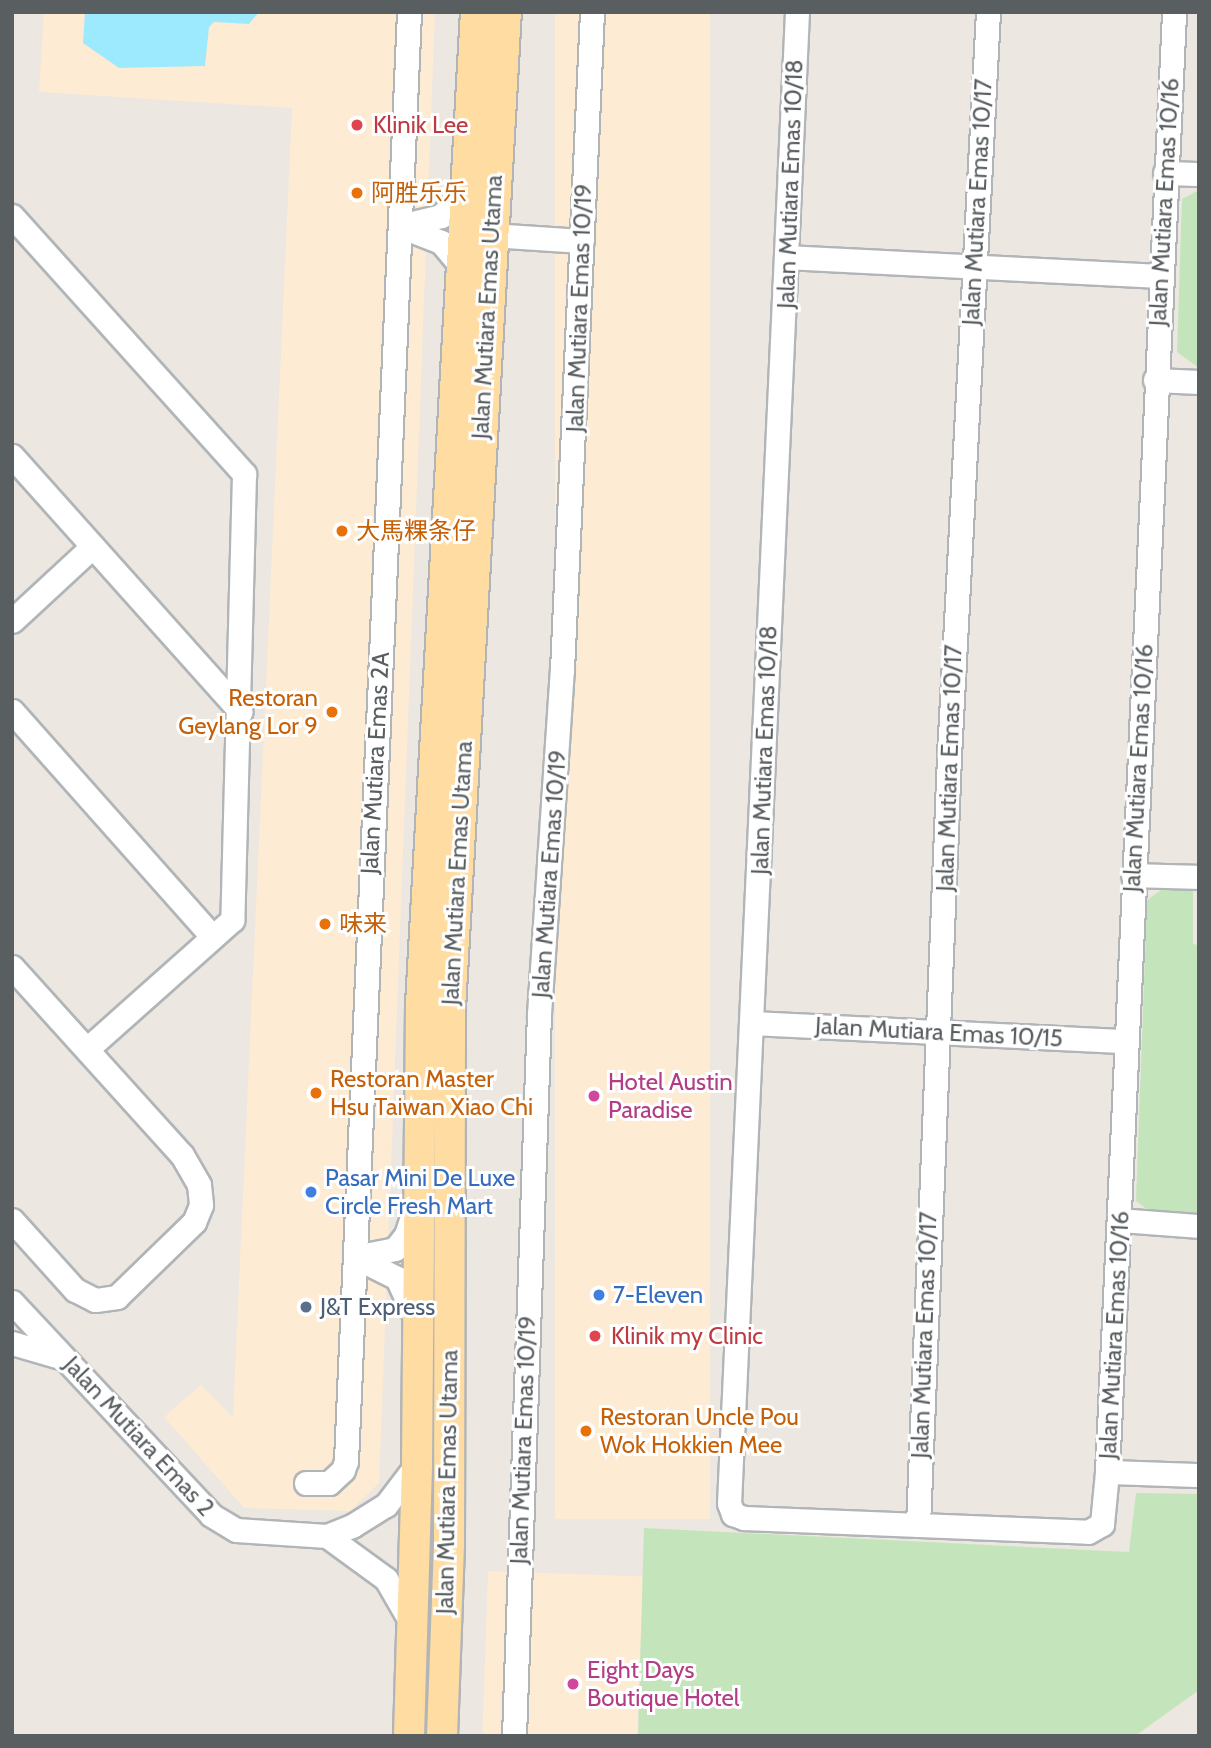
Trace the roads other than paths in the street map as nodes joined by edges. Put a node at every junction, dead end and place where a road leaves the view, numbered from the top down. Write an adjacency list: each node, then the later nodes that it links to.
1 (408, 12): 12 (street, Jalan Mutiara Emas 2A)
2 (476, 12): 10 (main road, Jalan Mutiara Emas Utama)
3 (506, 12): 13 (main road, Jalan Mutiara Emas Utama)
4 (592, 12): 14 (street, Jalan Mutiara Emas 10/19)
5 (797, 12): 15 (street, Jalan Mutiara Emas 10/18)
6 (988, 12): 16 (street, Jalan Mutiara Emas 10/17)
7 (1174, 12): 8 (street, Jalan Mutiara Emas 10/16)
8 (1165, 173): 9 (street); 18 (street, Jalan Mutiara Emas 10/16)
9 (1199, 174)
10 (465, 192): 12 (street); 17 (main road, Jalan Mutiara Emas Utama)
11 (12, 216): 25 (street)
12 (400, 226): 17 (street); 38 (street, Jalan Mutiara Emas 2A)
13 (491, 235): 14 (street); 51 (main road, Jalan Mutiara Emas Utama)
14 (582, 241): 52 (street, Jalan Mutiara Emas 10/19)
15 (787, 257): 16 (street); 30 (street, Jalan Mutiara Emas 10/18)
16 (972, 265): 18 (street); 31 (street, Jalan Mutiara Emas 10/17)
17 (461, 267): 34 (main road, Jalan Mutiara Emas Utama)
18 (1159, 276): 19 (street, Jalan Mutiara Emas 10/16)
19 (1155, 380): 20 (street); 26 (street, Jalan Mutiara Emas 10/16)
20 (1199, 382)
21 (12, 456): 22 (street)
22 (93, 546): 23 (street); 25 (street)
23 (12, 621)
24 (12, 711): 28 (street)
25 (241, 712): 28 (street)
26 (1133, 875): 27 (street); 32 (street, Jalan Mutiara Emas 10/16)
27 (1199, 877)
28 (214, 937): 33 (street)
29 (12, 967): 33 (street)
30 (753, 1023): 31 (street, Jalan Mutiara Emas 10/15); 47 (street, Jalan Mutiara Emas 10/18)
31 (939, 1033): 32 (street, Jalan Mutiara Emas 10/15); 47 (street, Jalan Mutiara Emas 10/17)
32 (1125, 1041): 36 (street, Jalan Mutiara Emas 10/16)
33 (87, 1049): 35 (street)
34 (419, 1196): 38 (street); 40 (main road, Jalan Mutiara Emas Utama)
35 (12, 1220)
36 (1119, 1220): 37 (street); 44 (street, Jalan Mutiara Emas 10/16)
37 (1199, 1226)
38 (355, 1257): 40 (street); 46 (street, Jalan Mutiara Emas 2A)
39 (15, 1310): 42 (street, Jalan Mutiara Emas 2)
40 (419, 1326): 43 (main road, Jalan Mutiara Emas Utama)
41 (12, 1343): 42 (street)
42 (69, 1362): 48 (street, Jalan Mutiara Emas 2)
43 (417, 1464): 48 (street, Jalan Mutiara Emas 2); 49 (main road, Jalan Mutiara Emas Utama)
44 (1107, 1472): 45 (street); 47 (street, Jalan Mutiara Emas 10/16)
45 (1199, 1475)
46 (306, 1483)
47 (918, 1525)
48 (327, 1535): 49 (street)
49 (413, 1627): 50 (main road, Jalan Mutiara Emas Utama)
50 (409, 1736)
51 (442, 1736)
52 (514, 1736)

